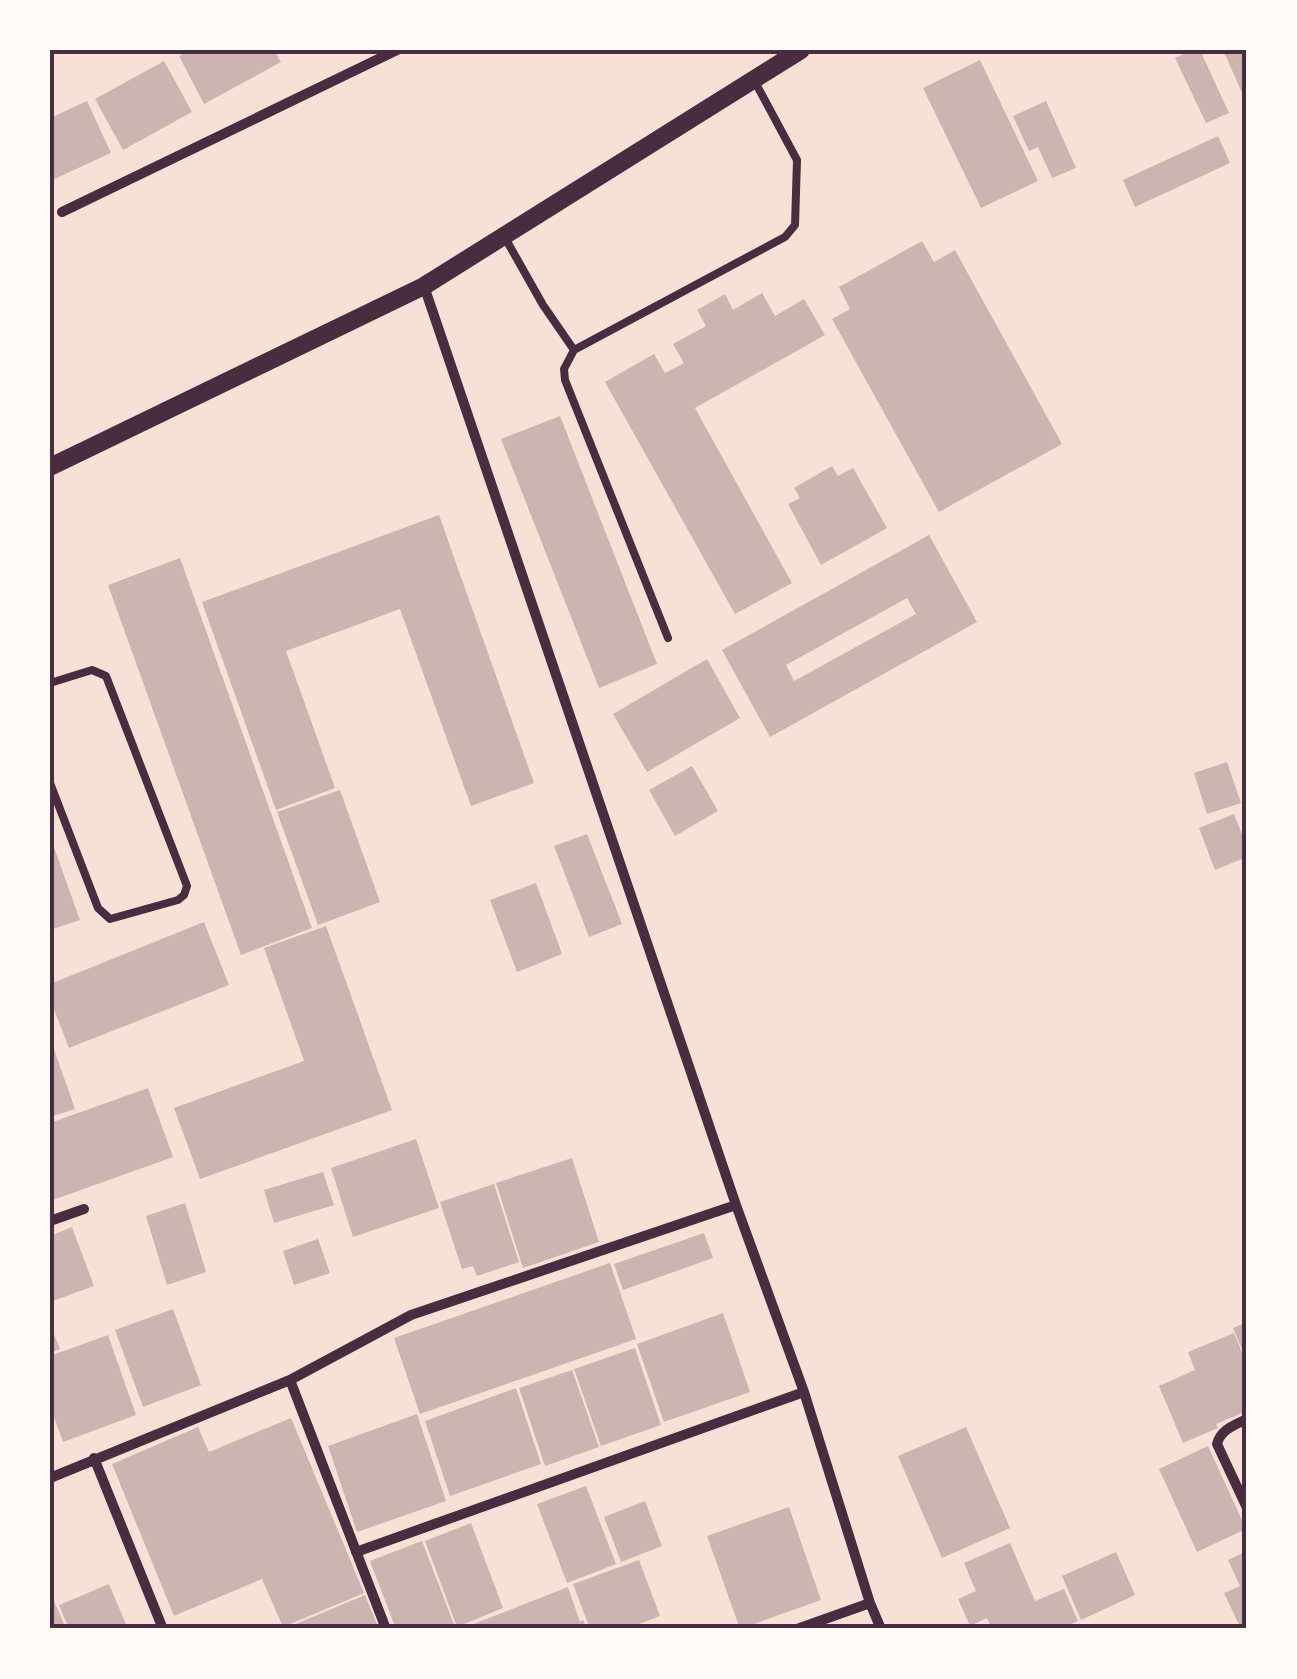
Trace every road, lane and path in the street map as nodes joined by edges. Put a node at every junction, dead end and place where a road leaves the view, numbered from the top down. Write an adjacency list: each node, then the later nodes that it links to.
1 (397, 50): 4 (street)
2 (801, 50): 3 (street)
3 (754, 80): 5 (street); 7 (lane)
4 (62, 212)
5 (504, 236): 6 (street); 7 (lane)
6 (424, 286): 8 (street); 12 (street)
7 (574, 350): 9 (lane)
8 (50, 467)
9 (668, 638)
10 (50, 684): 11 (lane)
11 (50, 783)
12 (736, 1205): 15 (street); 16 (street)
13 (84, 1210): 14 (street)
14 (50, 1221)
15 (290, 1380): 18 (street); 21 (street)
16 (804, 1392): 21 (street); 22 (street)
17 (1247, 1419): 20 (street)
18 (94, 1458): 19 (street); 23 (street)
19 (50, 1478)
20 (1247, 1508)
21 (356, 1552): 24 (street)
22 (870, 1602): 25 (street); 26 (street)
23 (163, 1629)
24 (386, 1629)
25 (797, 1629)
26 (881, 1629)

